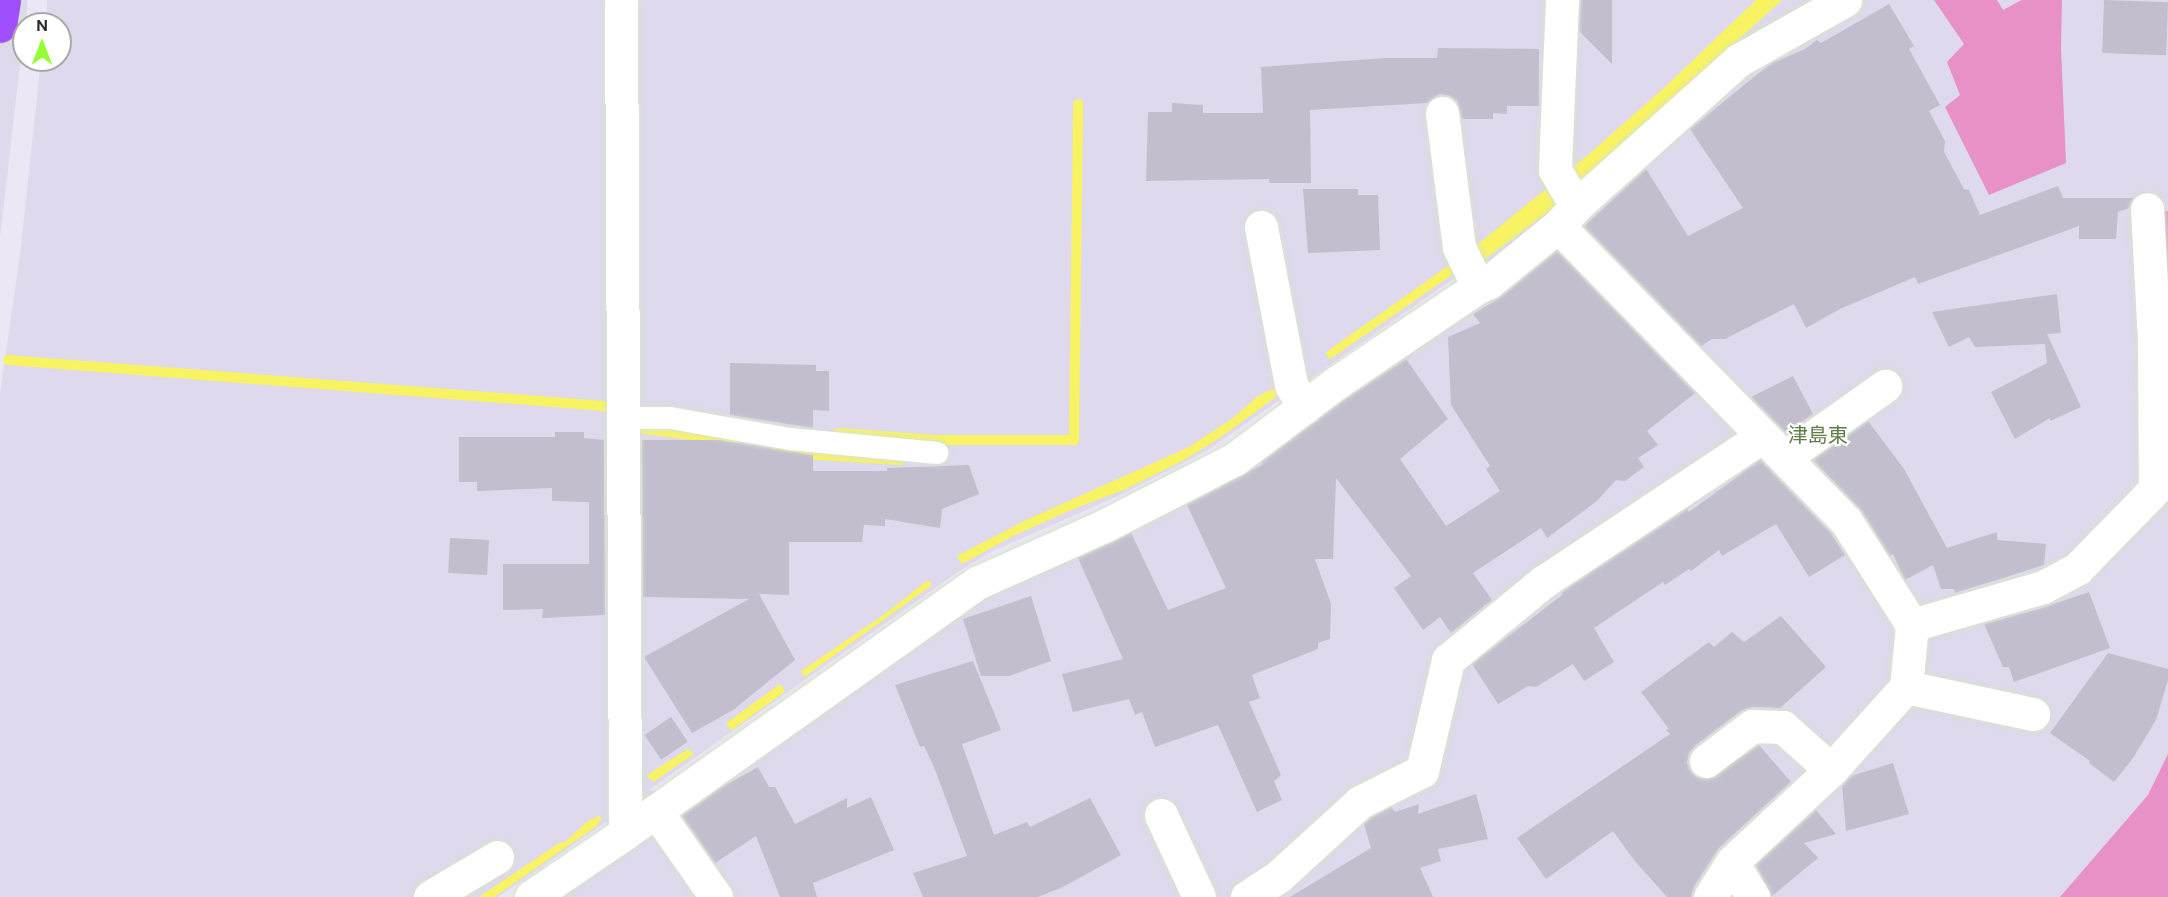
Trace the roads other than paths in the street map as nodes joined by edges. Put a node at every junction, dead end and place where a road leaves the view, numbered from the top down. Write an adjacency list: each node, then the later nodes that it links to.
1 (4, 0): 5 (main road)
2 (621, 0): 13 (street)
3 (1562, 0): 8 (street)
4 (1845, 0): 8 (street)
5 (0, 26)
6 (1442, 113): 10 (street)
7 (2147, 209): 16 (street)
8 (1567, 216): 10 (street); 14 (street)
9 (1261, 227): 12 (street)
10 (1478, 286): 12 (street)
11 (1885, 386): 14 (street)
12 (1304, 407): 21 (street)
13 (624, 418): 15 (lane); 23 (street)
14 (1774, 446): 16 (street); 30 (street)
15 (937, 453)
16 (1912, 625): 17 (street)
17 (1906, 687): 18 (street); 20 (street)
18 (2033, 714)
19 (1706, 761): 20 (street)
20 (1831, 770): 25 (street)
21 (656, 811): 23 (street); 28 (street)
22 (1161, 815): 29 (street)
23 (625, 833): 27 (street)
24 (497, 857): 26 (street)
25 (1732, 862): 31 (street); 32 (street)
26 (430, 897)
27 (531, 897)
28 (716, 897)
29 (1199, 897)
30 (1247, 897)
31 (1710, 897)
32 (1753, 897)

